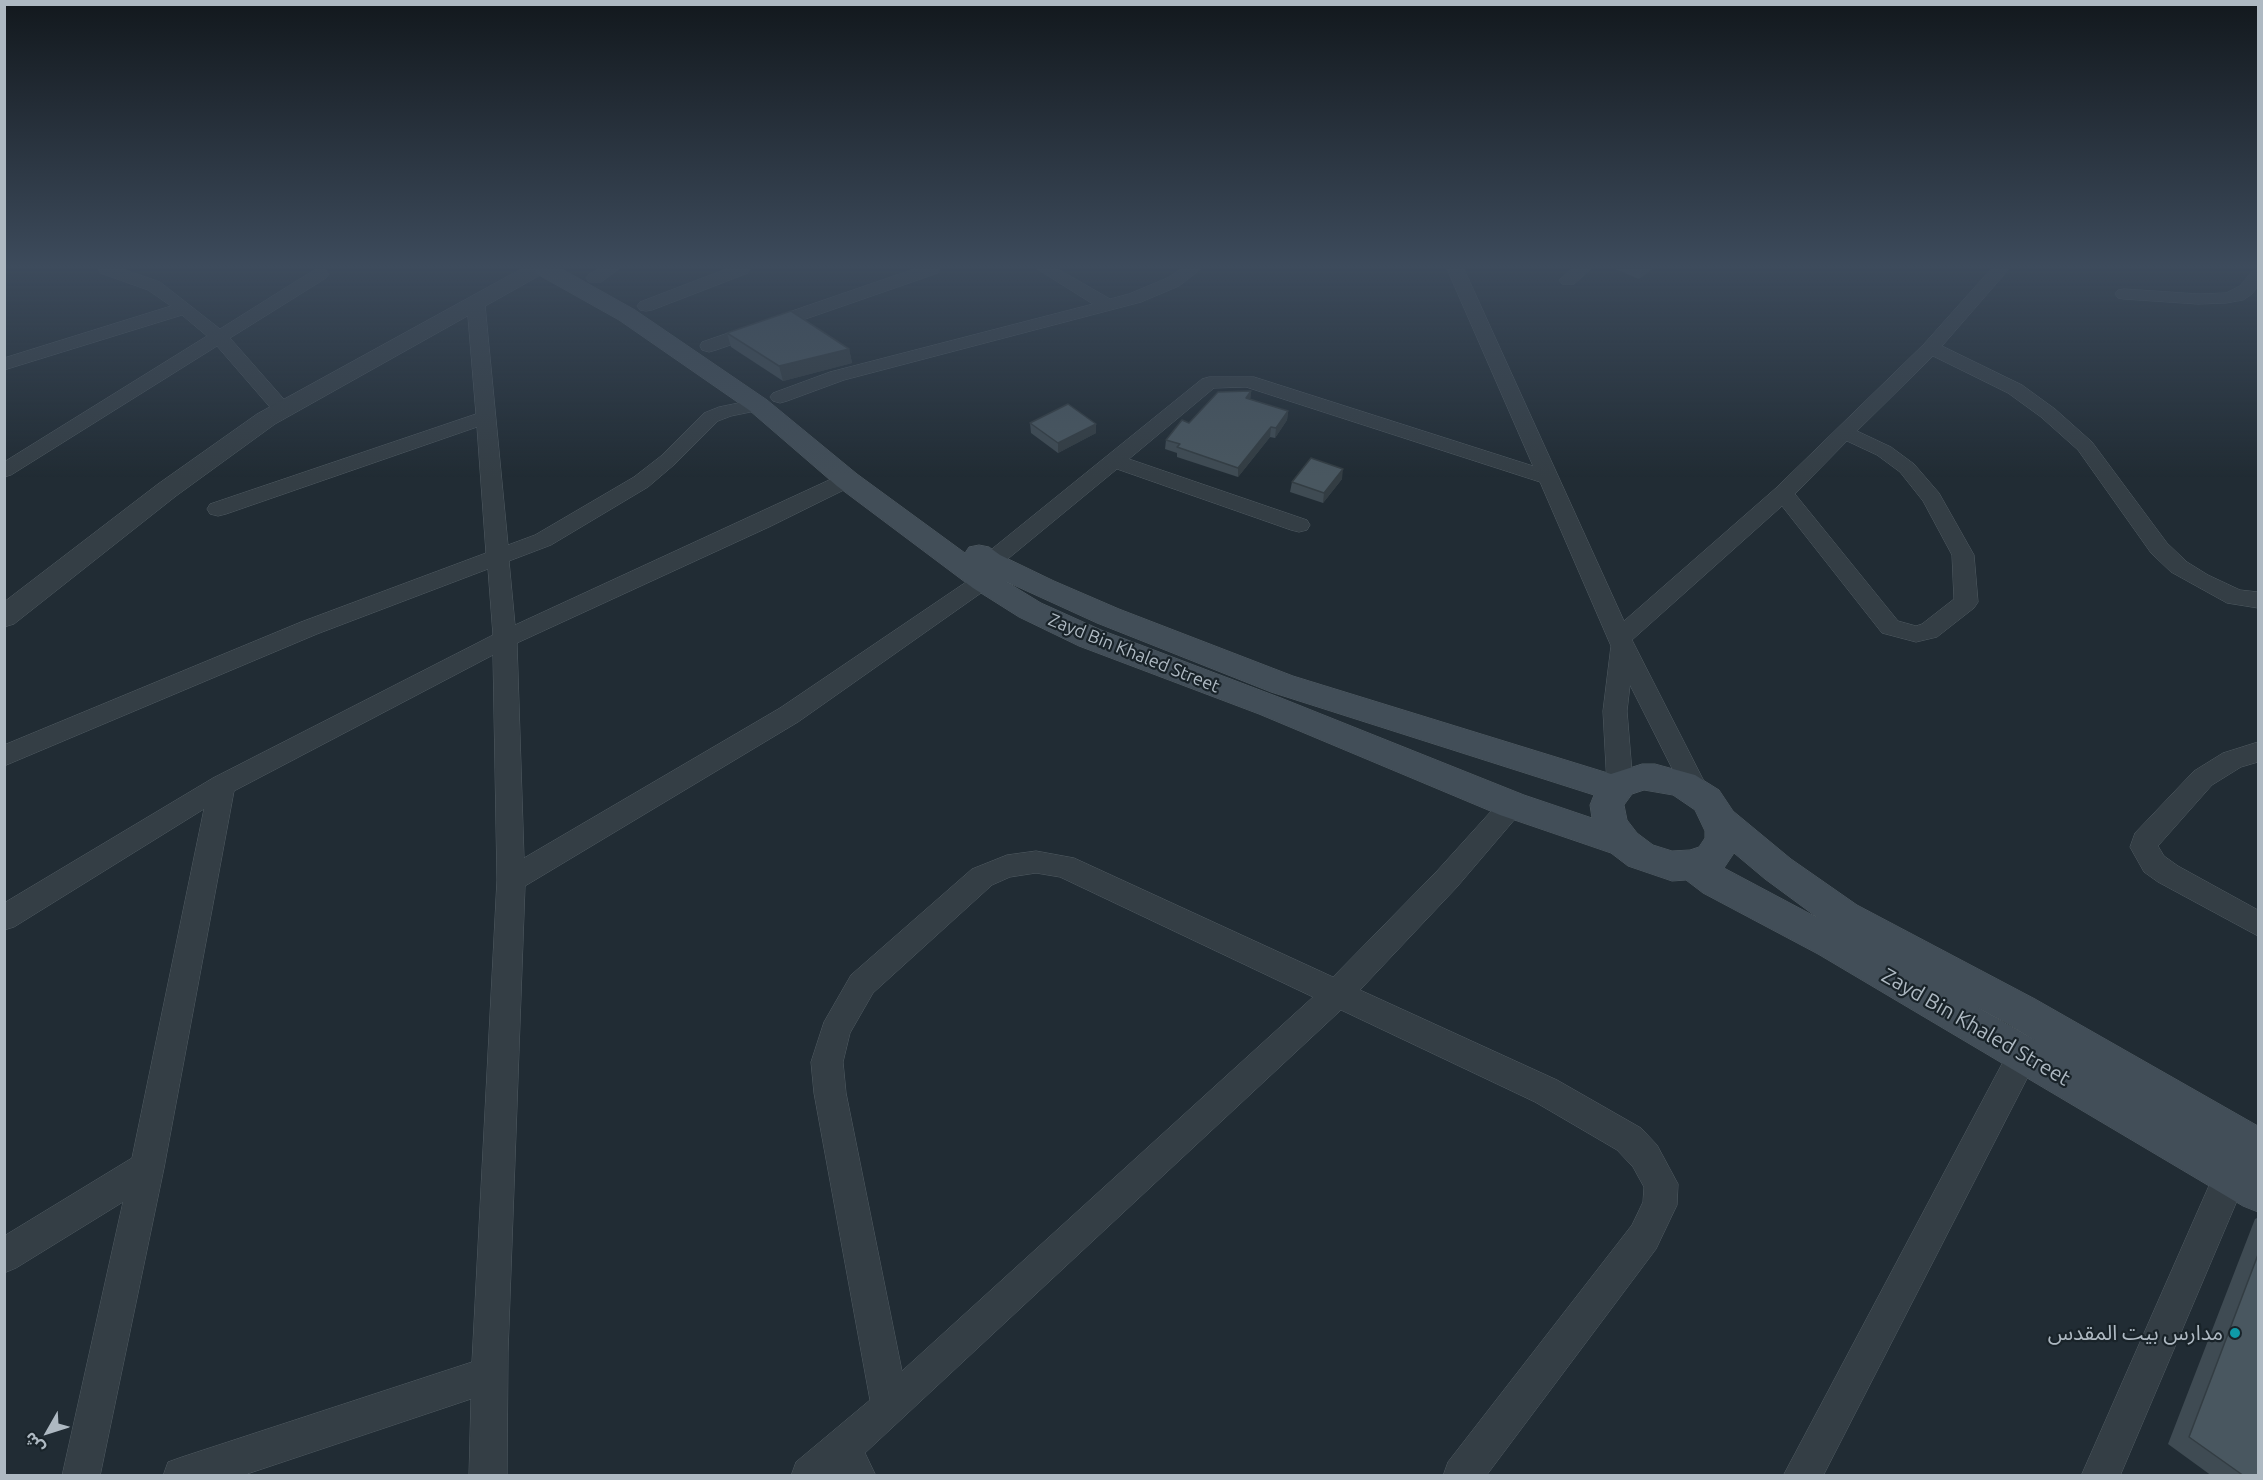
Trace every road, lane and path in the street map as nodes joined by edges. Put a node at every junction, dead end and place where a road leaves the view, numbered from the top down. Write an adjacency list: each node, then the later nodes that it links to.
1 (88, 338): 13 (street)
2 (220, 338): 15 (street); 19 (street)
3 (415, 338): 15 (street)
4 (479, 338): 16 (street)
5 (665, 338): 14 (main road, Zayd Bin Khaled Street)
6 (697, 338): 11 (main road, Zayd Bin Khaled Street)
7 (732, 338): 11 (street)
8 (982, 338): 14 (street)
9 (1486, 338): 20 (street)
10 (1940, 338): 12 (street)
11 (709, 346): 14 (main road, Zayd Bin Khaled Street)
12 (1931, 348): 17 (street); 27 (street)
13 (4, 364)
14 (769, 401): 21 (main road, Zayd Bin Khaled Street); 25 (street); 26 (main road, Zayd Bin Khaled Street)
15 (282, 410): 28 (street)
16 (485, 417): 23 (street); 25 (street)
17 (1842, 433): 22 (street); 22 (street)
18 (1114, 461): 20 (street); 24 (street); 26 (street)
19 (4, 471)
20 (1548, 478): 30 (street)
21 (848, 480): 26 (main road, Zayd Bin Khaled Street); 29 (street)
22 (1783, 493): 30 (street)
23 (218, 509)
24 (1299, 525)
25 (498, 558): 29 (street); 32 (street)
26 (986, 571): 34 (main road, Zayd Bin Khaled Street); 36 (main road, Zayd Bin Khaled Street); 40 (street)
27 (2259, 600)
28 (4, 617)
29 (505, 639): 33 (street); 40 (street)
30 (1622, 642): 34 (street); 35 (street)
31 (2259, 752): 42 (street)
32 (4, 756)
33 (222, 785): 41 (street); 45 (street)
34 (1617, 787): 35 (main road); 38 (main road)
35 (1696, 791): 37 (main road)
36 (1512, 805): 38 (main road, Zayd Bin Khaled Street); 43 (street)
37 (1721, 821): 39 (main road); 46 (main road, Zayd Bin Khaled Street)
38 (1624, 843): 39 (main road)
39 (1692, 865): 44 (main road, Zayd Bin Khaled Street)
40 (511, 880): 48 (street)
41 (4, 918)
42 (2259, 924)
43 (1336, 994): 49 (street); 49 (street); 55 (street)
44 (2023, 1055): 46 (main road, Zayd Bin Khaled Street); 56 (street)
45 (147, 1168): 47 (street); 52 (street)
46 (2250, 1172): 57 (street)
47 (4, 1256)
48 (490, 1374): 53 (street); 54 (street)
49 (890, 1407): 50 (street)
50 (850, 1462): 51 (street)
51 (812, 1475)
52 (81, 1476)
53 (182, 1476)
54 (488, 1476)
55 (1461, 1476)
56 (1802, 1476)
57 (2100, 1476)

